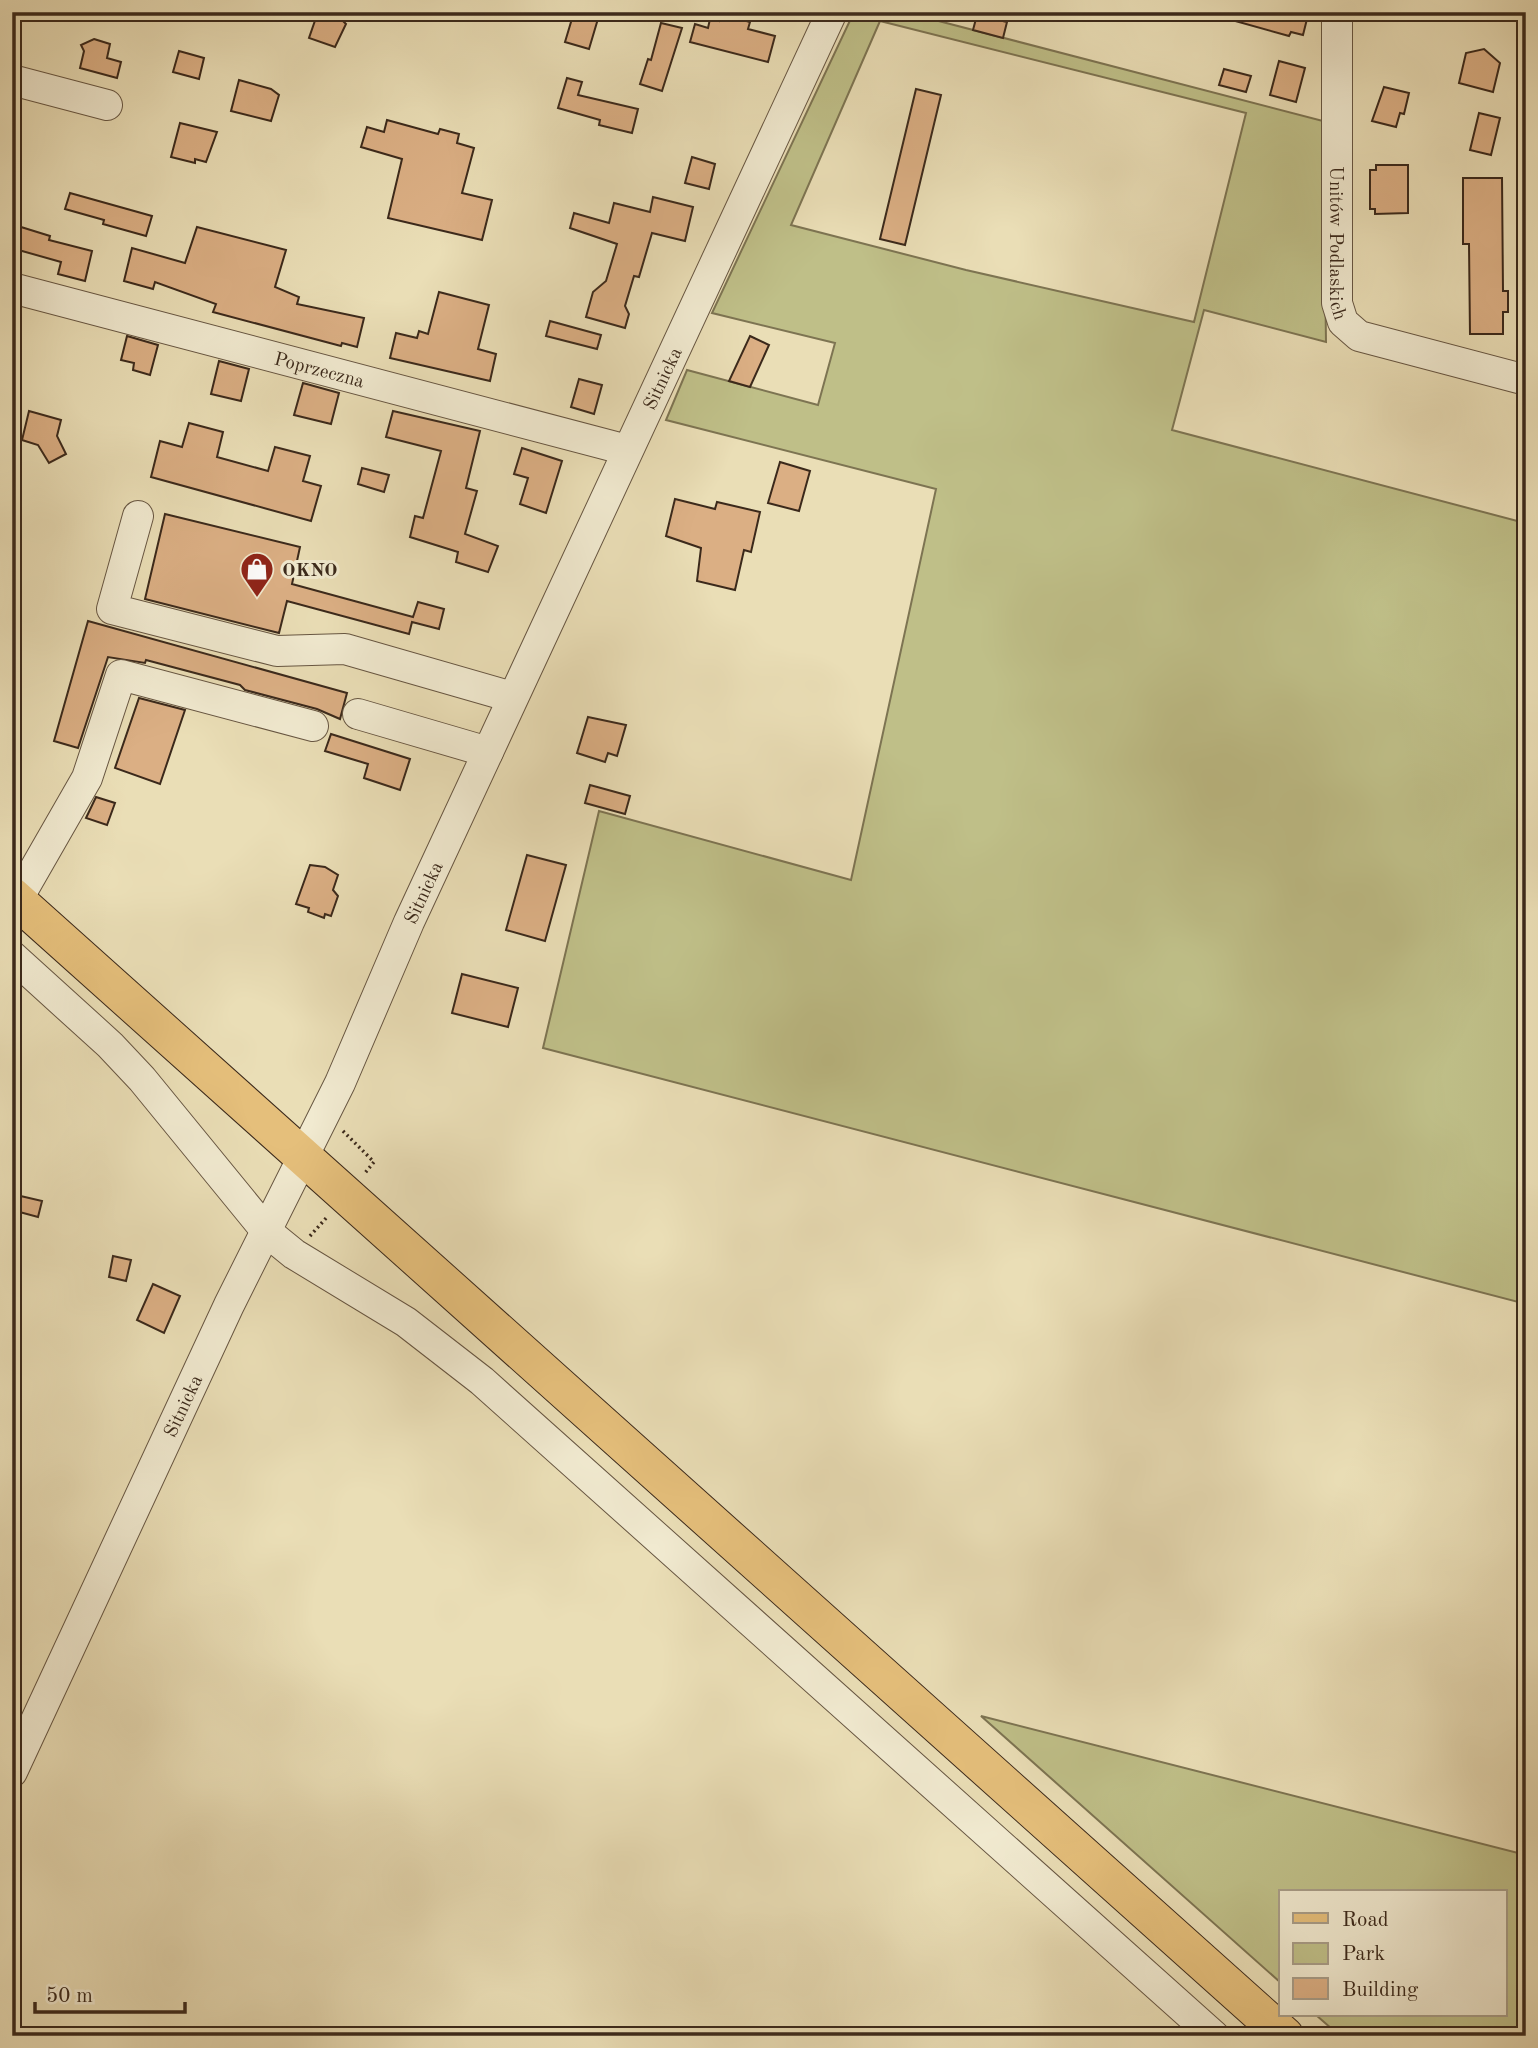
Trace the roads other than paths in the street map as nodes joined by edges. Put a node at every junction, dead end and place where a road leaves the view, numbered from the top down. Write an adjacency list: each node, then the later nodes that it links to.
1 (832, 12): 7 (street, Sitnicka)
2 (1337, 12): 6 (street, Unitów Podlaskich)
3 (12, 80): 4 (street)
4 (107, 106)
5 (12, 288): 7 (street, Poprzeczna)
6 (1526, 380)
7 (627, 450): 9 (street, Sitnicka)
8 (138, 516): 9 (street)
9 (512, 697): 12 (street, Sitnicka)
10 (358, 714): 12 (street)
11 (313, 726): 13 (street)
12 (488, 752): 15 (street, Sitnicka)
13 (15, 898): 15 (main road)
14 (12, 956): 16 (street)
15 (303, 1155): 16 (street, Sitnicka); 19 (main road)
16 (267, 1232): 17 (street, Sitnicka); 18 (street)
17 (12, 1772)
18 (1214, 2036)
19 (1285, 2036)

